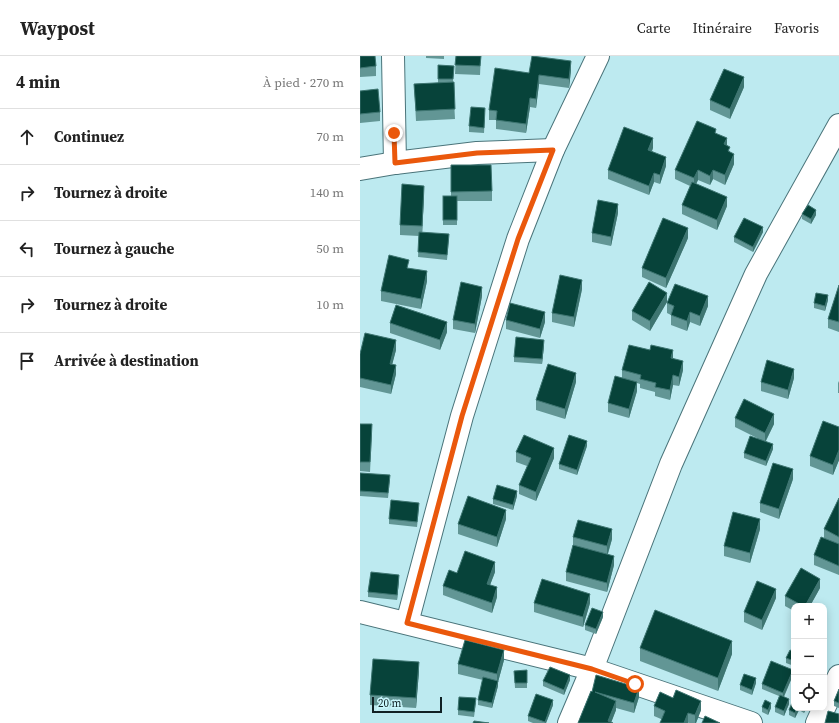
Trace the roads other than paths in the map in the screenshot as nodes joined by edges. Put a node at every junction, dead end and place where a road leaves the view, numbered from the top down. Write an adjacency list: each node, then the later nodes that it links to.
1 (393, 56): 5 (street)
2 (598, 56): 4 (street)
3 (839, 125): 9 (street)
4 (553, 150): 5 (street); 8 (street)
5 (395, 163): 6 (street)
6 (360, 169)
7 (360, 612): 8 (street)
8 (407, 623): 9 (street)
9 (592, 669): 11 (street); 12 (street)
10 (839, 676): 13 (street)
11 (569, 723)
12 (751, 723)
13 (817, 723)

